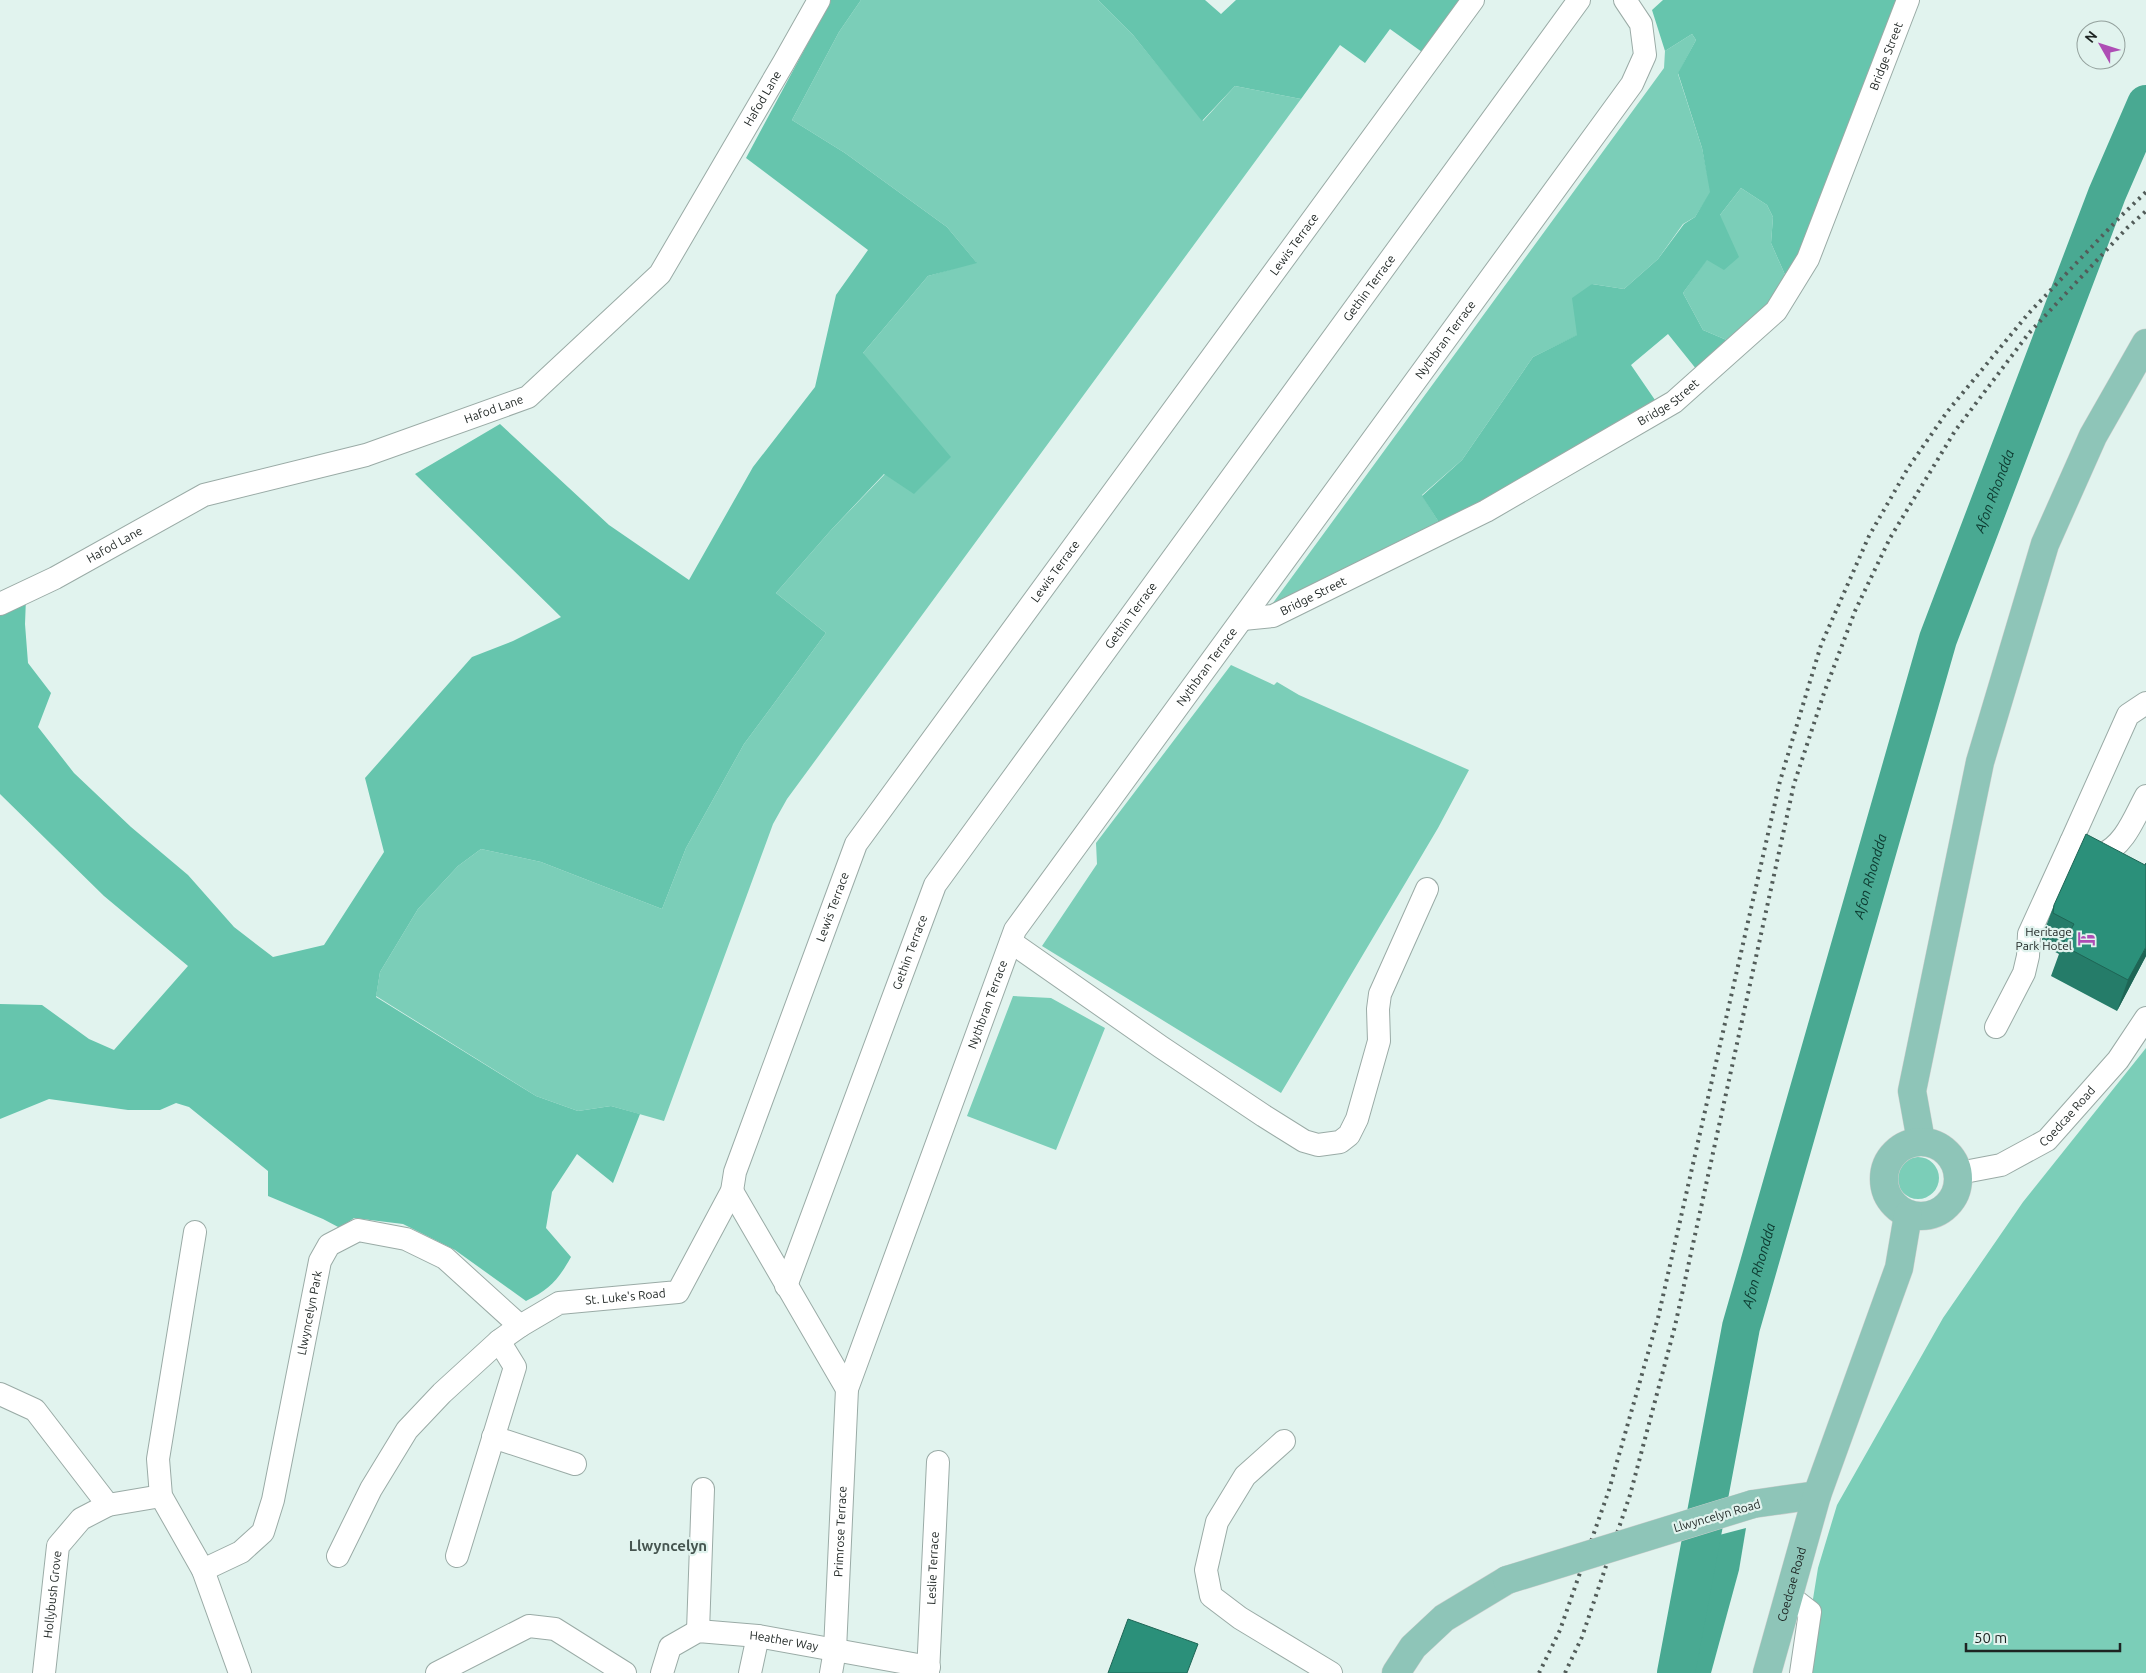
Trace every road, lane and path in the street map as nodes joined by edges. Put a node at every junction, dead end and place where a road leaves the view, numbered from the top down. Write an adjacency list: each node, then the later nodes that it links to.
1 (819, 0): 7 (street, Hafod Lane)
2 (1473, 0): 18 (street, Lewis Terrace)
3 (1579, 0): 21 (street, Gethin Terrace)
4 (1625, 0): 8 (street, Nythbran Terrace)
5 (1908, 0): 8 (street, Bridge Street)
6 (2146, 343): 16 (main road)
7 (0, 604)
8 (1243, 619): 13 (street, Nythbran Terrace)
9 (2146, 703): 11 (street)
10 (2146, 796): 11 (street)
11 (2072, 842): 15 (street)
12 (1427, 889): 13 (street)
13 (1011, 942): 24 (street, Nythbran Terrace)
14 (2146, 1018): 17 (street, Coedcae Road)
15 (1996, 1027)
16 (1921, 1142): 17 (main road); 19 (main road)
17 (1959, 1173): 19 (main road)
18 (732, 1191): 21 (street); 22 (street, St. Luke's Road)
19 (1908, 1215): 31 (main road)
20 (194, 1232): 32 (street)
21 (786, 1286): 24 (street)
22 (520, 1326): 23 (street, St. Luke's Road); 36 (street, Llwyncelyn Park)
23 (500, 1341): 26 (street); 34 (street, St. Luke's Road)
24 (848, 1389): 40 (street, Primrose Terrace)
25 (0, 1394): 33 (street)
26 (493, 1437): 29 (street); 35 (street)
27 (1284, 1441): 49 (street)
28 (938, 1462): 41 (street, Leslie Terrace)
29 (575, 1464)
30 (703, 1489): 38 (street)
31 (1817, 1495): 37 (main road, Coedcae Road); 50 (main road, Llwyncelyn Road, bridge)
32 (160, 1496): 33 (street, Hollybush Grove); 36 (street)
33 (108, 1505): 42 (street, Hollybush Grove)
34 (338, 1556)
35 (458, 1556)
36 (202, 1570): 43 (street)
37 (1788, 1595): 51 (main road, Coedcae Road); 52 (street)
38 (698, 1631): 39 (street, Heather Way); 46 (street)
39 (758, 1636): 40 (street, Heather Way); 47 (street)
40 (835, 1650): 41 (street, Heather Way); 48 (street, Primrose Terrace)
41 (929, 1670)
42 (44, 1673)
43 (240, 1673)
44 (438, 1673): 45 (street)
45 (625, 1673)
46 (662, 1673)
47 (750, 1673)
48 (831, 1673)
49 (1331, 1673)
50 (1396, 1673)
51 (1767, 1673)
52 (1800, 1673)

